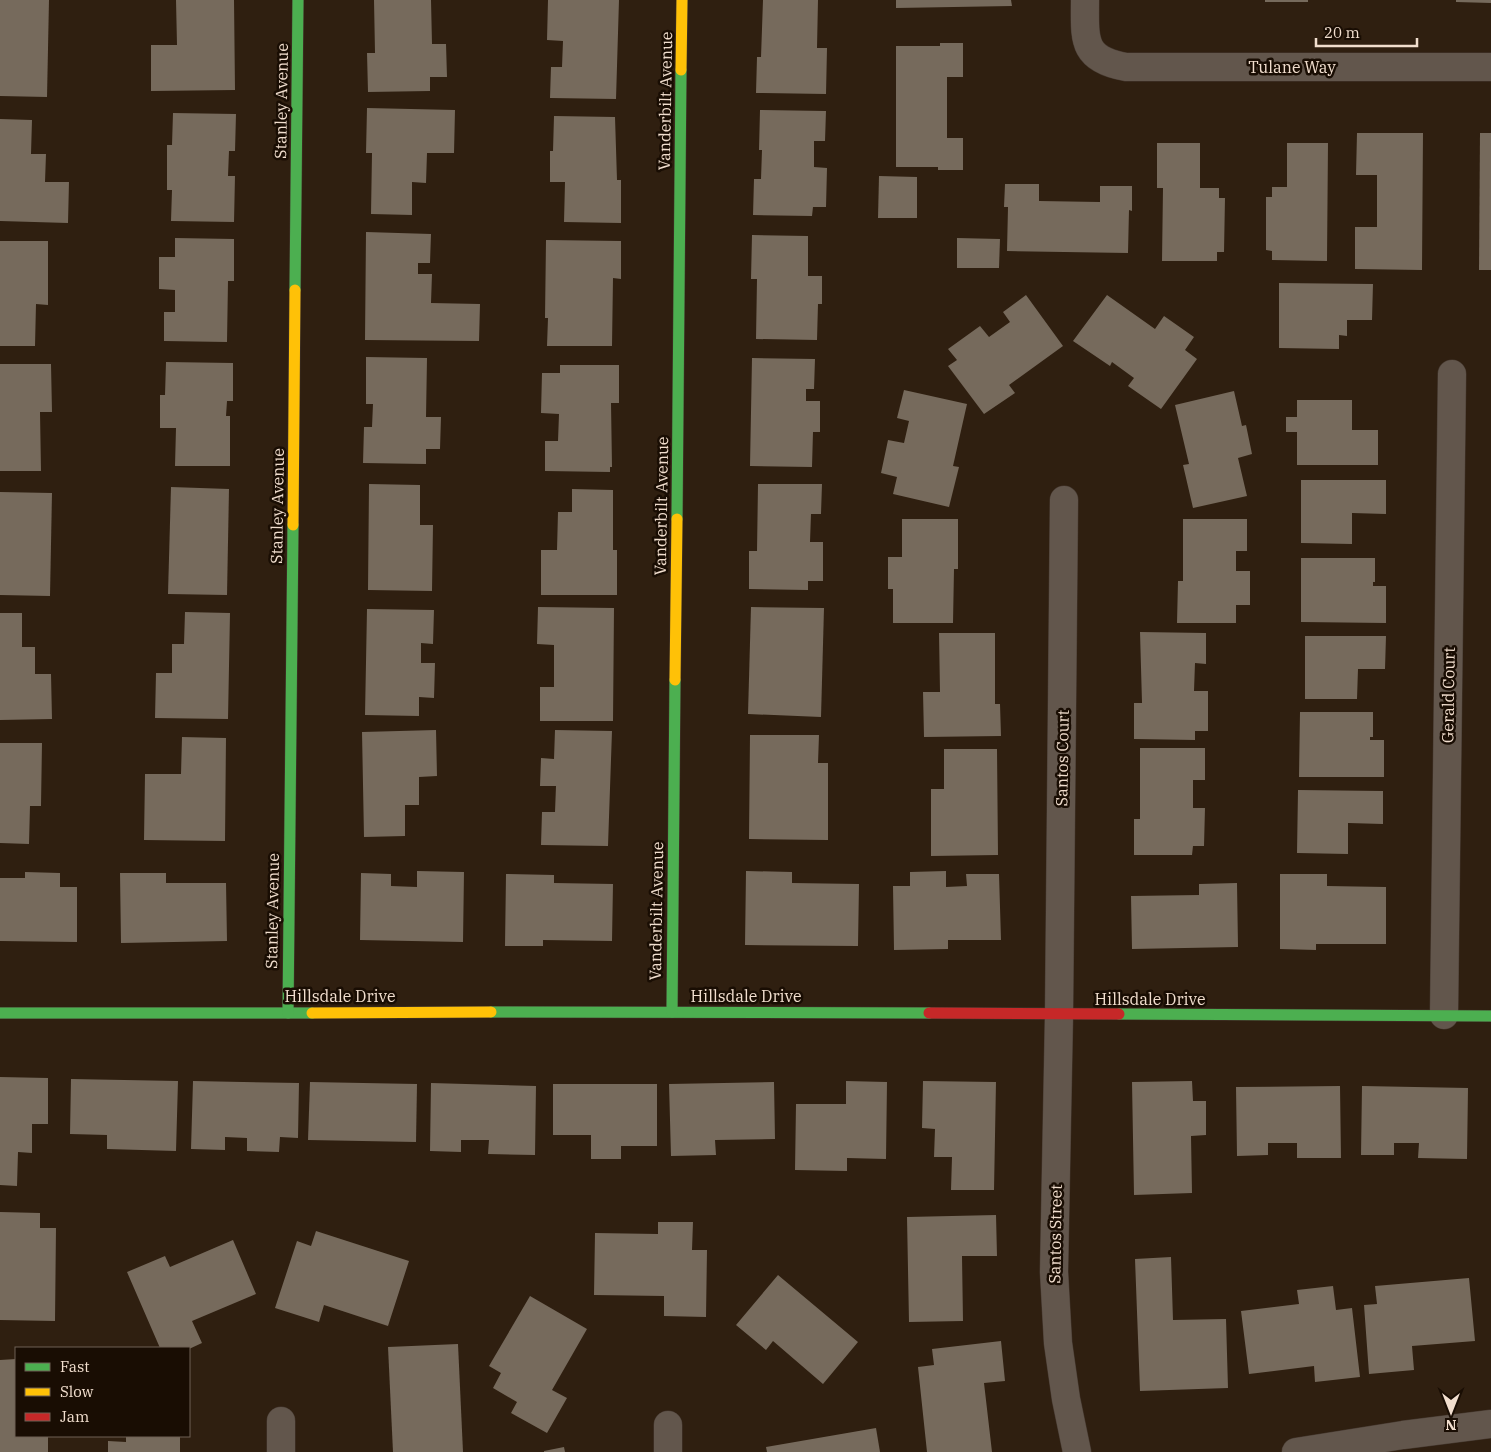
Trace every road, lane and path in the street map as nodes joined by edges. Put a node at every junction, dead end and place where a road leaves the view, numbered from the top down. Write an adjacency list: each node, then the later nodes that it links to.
1 (298, 0): 9 (street, Stanley Avenue)
2 (682, 0): 7 (street, Vanderbilt Avenue)
3 (1085, 0): 4 (street, Tulane Way)
4 (1491, 67)
5 (1452, 374): 11 (street, Gerald Court)
6 (1064, 500): 10 (street, Santos Court)
7 (672, 1012): 9 (street, Hillsdale Drive); 10 (street, Hillsdale Drive)
8 (0, 1013): 9 (street, Hillsdale Drive)
9 (288, 1013)
10 (1059, 1015): 11 (street, Hillsdale Drive); 18 (street, Santos Street)
11 (1444, 1015): 12 (street, Hillsdale Drive)
12 (1491, 1016)
13 (281, 1421): 16 (street)
14 (1491, 1424): 19 (street)
15 (668, 1425): 17 (street)
16 (281, 1452)
17 (668, 1452)
18 (1077, 1452)
19 (1296, 1452)

